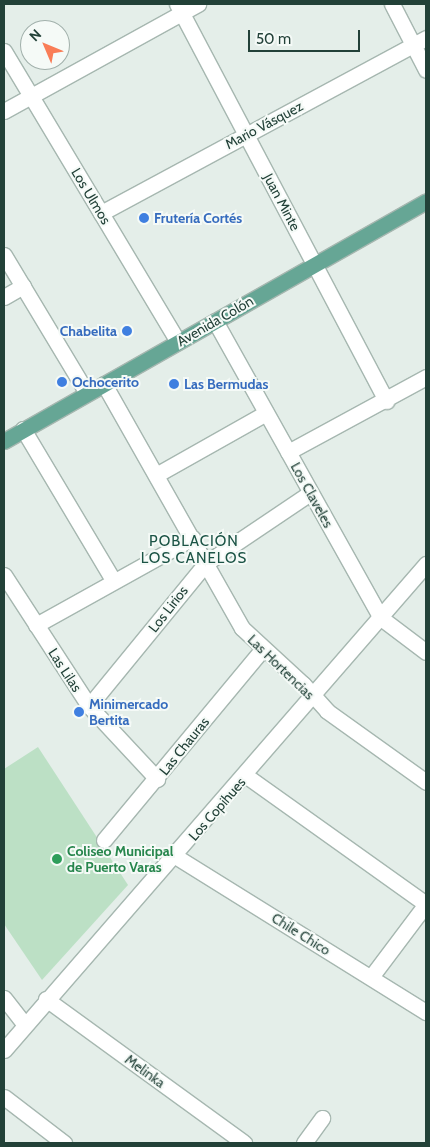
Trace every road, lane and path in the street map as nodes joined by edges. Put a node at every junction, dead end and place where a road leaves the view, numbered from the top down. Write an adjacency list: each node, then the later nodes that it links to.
1 (198, 4): 3 (street)
2 (392, 4): 4 (street)
3 (180, 8): 7 (street); 9 (street, Juan Minte)
4 (420, 42): 6 (street); 9 (street, Mario Vásquez)
5 (4, 51): 7 (street, Los Ulmos)
6 (426, 70)
7 (30, 96): 8 (street); 11 (street, Los Ulmos)
8 (4, 111)
9 (246, 135): 11 (street, Mario Vásquez); 13 (street, Juan Minte)
10 (426, 201): 13 (main road, Avenida Colón)
11 (101, 213): 17 (street, Los Ulmos)
12 (4, 254): 14 (street)
13 (314, 264): 16 (main road, Avenida Colón); 21 (street, Juan Minte)
14 (22, 286): 15 (street); 20 (street)
15 (4, 297)
16 (216, 321): 17 (main road, Avenida Colón); 22 (street, Los Claveles)
17 (178, 342): 19 (main road, Avenida Colón)
18 (426, 377): 21 (street)
19 (104, 384): 20 (main road, Avenida Colón); 26 (street, Las Hortencias)
20 (87, 393): 23 (main road, Avenida Colón)
21 (386, 401): 25 (street)
22 (266, 413): 25 (street, Los Claveles); 26 (street)
23 (24, 429): 24 (main road, Avenida Colón); 32 (street)
24 (5, 436)
25 (288, 452): 27 (street, Los Claveles)
26 (156, 475): 28 (street, Las Hortencias)
27 (310, 493): 29 (street, Los Lirios); 33 (street, Los Claveles)
28 (192, 538): 29 (street, Las Hortencias); 32 (street)
29 (206, 563): 35 (street, Las Hortencias); 38 (street, Los Lirios)
30 (426, 564): 33 (street, Los Copihues)
31 (4, 575): 34 (street, Las Lilas)
32 (113, 580): 34 (street)
33 (381, 618): 36 (street, Los Claveles); 37 (street, Los Copihues)
34 (36, 625): 38 (street, Las Lilas)
35 (262, 650): 37 (street, Las Hortencias); 40 (street, Las Chauras)
36 (426, 652)
37 (314, 697): 39 (street, Los Copihues); 41 (street, Las Hortencias)
38 (89, 706): 40 (street, Las Lilas)
39 (245, 776): 43 (street, Los Copihues); 44 (street)
40 (157, 779): 42 (street, Las Chauras)
41 (426, 782)
42 (104, 840)
43 (175, 856): 45 (street, Chile Chico); 47 (street, Los Copihues)
44 (426, 904): 45 (street)
45 (371, 978): 48 (street, Chile Chico)
46 (4, 998): 49 (street)
47 (46, 999): 49 (street, Los Copihues); 54 (street, Melinka)
48 (426, 1012)
49 (25, 1025): 50 (street, Los Copihues)
50 (4, 1050)
51 (4, 1097): 53 (street)
52 (322, 1118): 55 (street)
53 (64, 1143)
54 (244, 1143)
55 (304, 1143)

